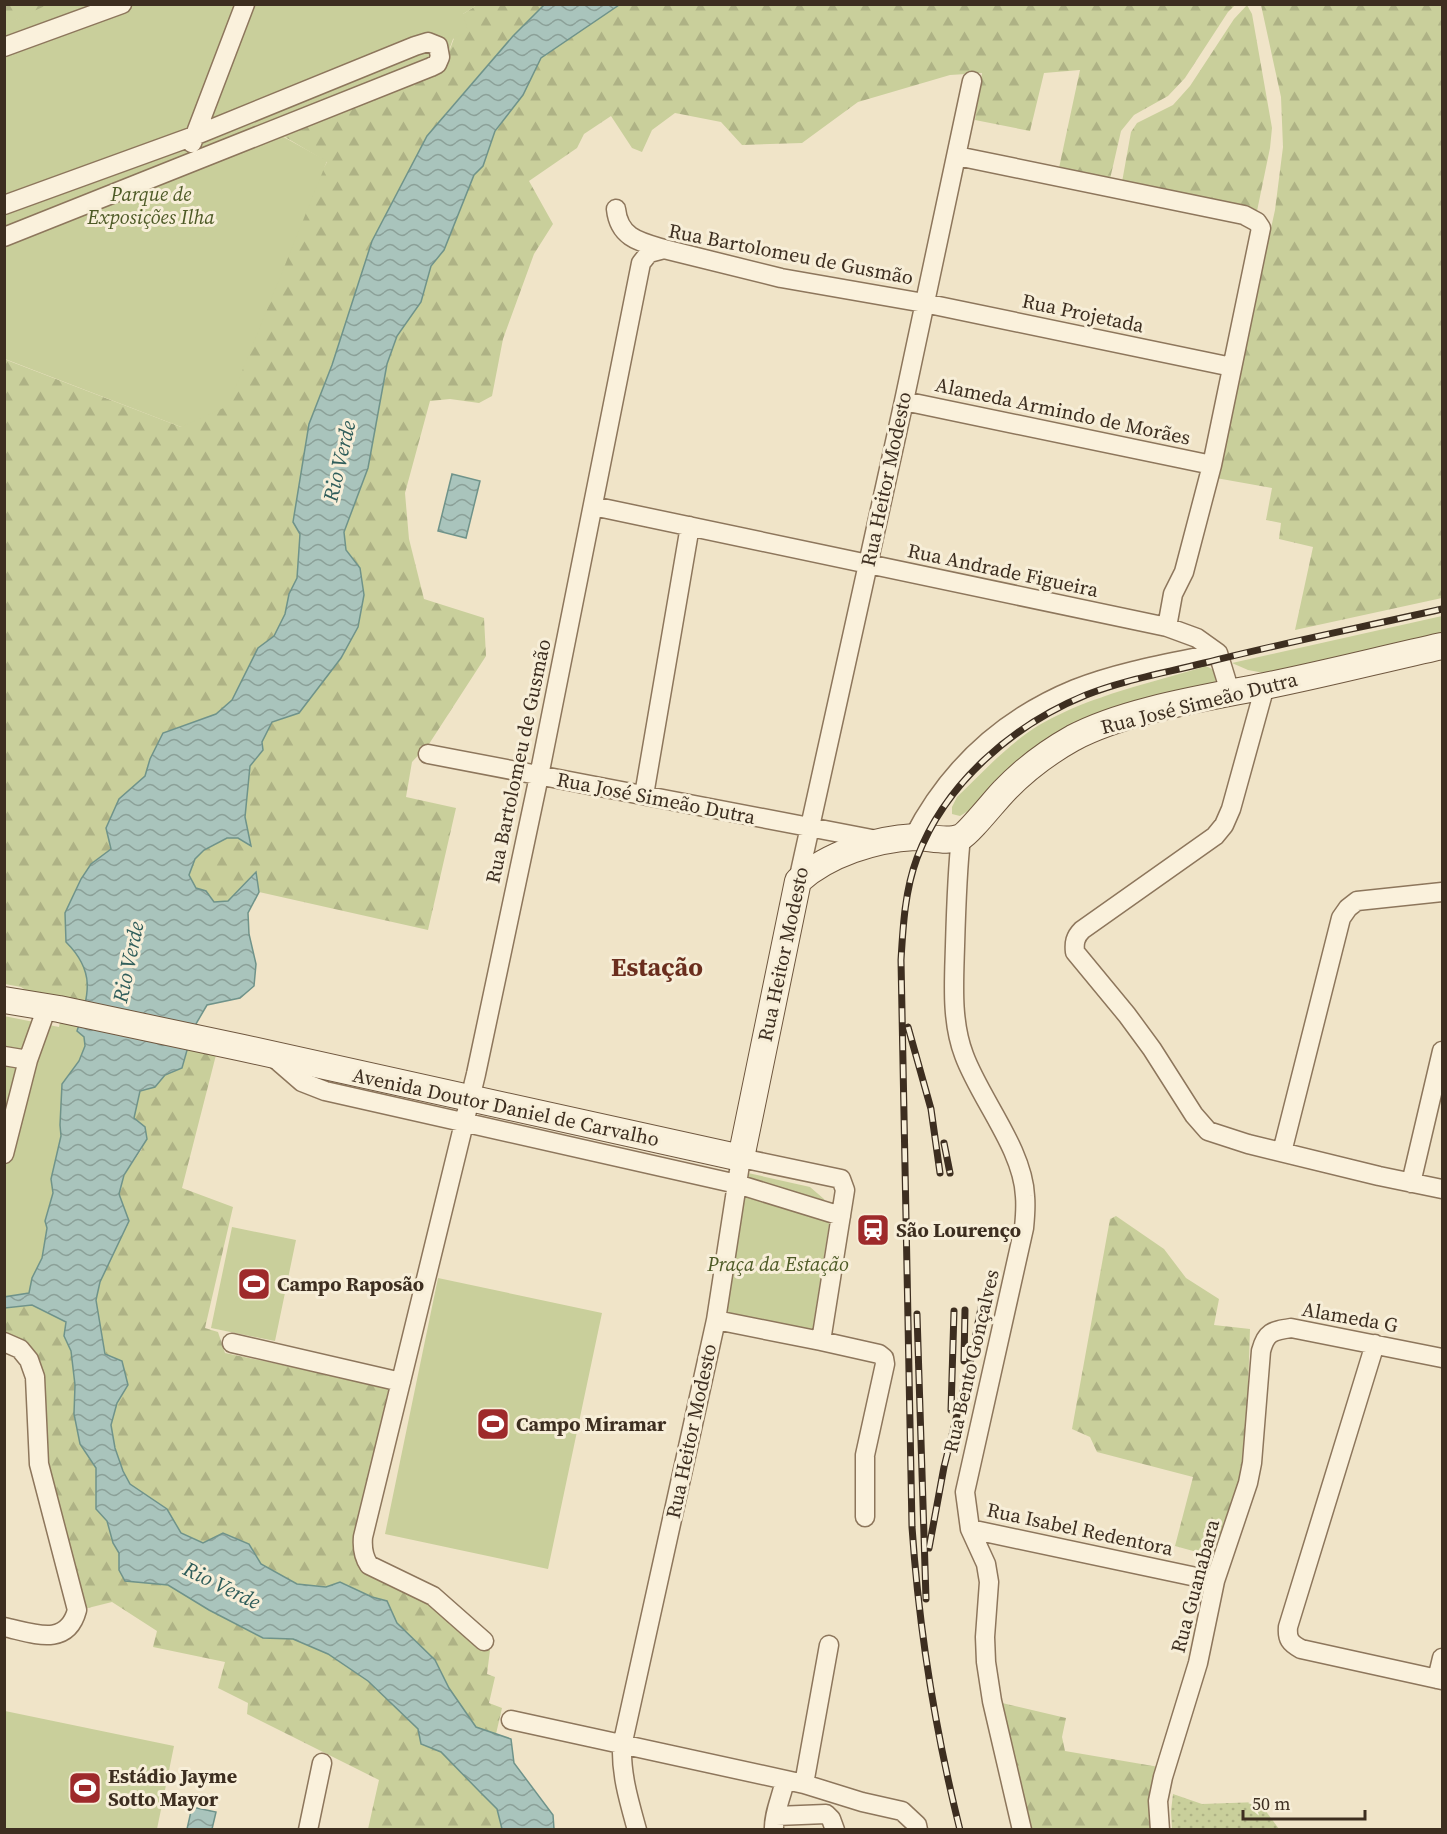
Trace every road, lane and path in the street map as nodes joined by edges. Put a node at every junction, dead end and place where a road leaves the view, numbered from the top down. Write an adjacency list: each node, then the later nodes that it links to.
1 (122, 4): 3 (street)
2 (245, 4): 5 (street)
3 (4, 47)
4 (972, 81): 6 (street, Rua Heitor Modesto)
5 (194, 136): 7 (street); 7 (street); 8 (street)
6 (957, 156): 12 (street, Rua Heitor Modesto); 13 (street)
7 (188, 163): 10 (street)
8 (4, 205)
9 (616, 209): 11 (street)
10 (4, 237)
11 (664, 249): 12 (street, Rua Bartolomeu de Gusmão); 16 (street, Rua Bartolomeu de Gusmão)
12 (924, 303): 13 (street, Rua Projetada); 14 (street, Rua Heitor Modesto)
13 (1232, 367): 15 (street)
14 (904, 401): 15 (street, Alameda Armindo de Morães); 18 (street, Rua Heitor Modesto)
15 (1212, 465): 19 (street)
16 (593, 506): 17 (street, Rua Andrade Figueira); 25 (street, Rua Bartolomeu de Gusmão)
17 (690, 526): 18 (street, Rua Andrade Figueira); 26 (street)
18 (868, 564): 19 (street, Rua Andrade Figueira); 27 (street, Rua Heitor Modesto)
19 (1167, 627): 21 (street, Rua Andrade Figueira)
20 (1443, 646): 22 (main road, Rua José Simeão Dutra)
21 (1218, 652): 23 (street); 28 (street)
22 (1265, 686): 23 (main road, Rua José Simeão Dutra); 39 (street)
23 (1230, 692): 29 (main road, Rua José Simeão Dutra)
24 (428, 754): 25 (street, Rua José Simeão Dutra)
25 (539, 776): 26 (street, Rua José Simeão Dutra); 38 (street, Rua Bartolomeu de Gusmão)
26 (644, 795): 27 (street, Rua José Simeão Dutra)
27 (811, 827): 30 (street, Rua José Simeão Dutra); 31 (street, Rua Heitor Modesto)
28 (913, 837): 29 (main road, Rua José Simeão Dutra); 30 (main road, Rua José Simeão Dutra)
29 (961, 837): 55 (street, Rua Bento Gonçalves)
30 (885, 841): 31 (main road, Rua José Simeão Dutra)
31 (798, 881): 41 (main road, Rua Heitor Modesto)
32 (1443, 892): 39 (street)
33 (4, 1000): 34 (main road, Avenida Doutor Daniel de Carvalho)
34 (53, 1008): 37 (street); 38 (main road, Avenida Doutor Daniel de Carvalho)
35 (1443, 1051): 42 (street)
36 (4, 1056): 37 (street)
37 (28, 1060): 40 (street)
38 (467, 1111): 41 (main road, Avenida Doutor Daniel de Carvalho); 43 (street); 53 (street, Rua Bartolomeu de Gusmão)
39 (1282, 1152): 42 (street)
40 (4, 1154)
41 (741, 1158): 43 (street, Rua Heitor Modesto); 45 (street)
42 (1411, 1183): 44 (street)
43 (737, 1185): 45 (street); 46 (street, Rua Heitor Modesto)
44 (1443, 1189)
45 (841, 1216): 47 (street)
46 (716, 1320): 47 (street); 63 (street, Rua Heitor Modesto)
47 (822, 1341): 54 (street)
48 (4, 1342): 57 (street)
49 (232, 1343): 53 (street)
50 (1375, 1344): 51 (street, Alameda G); 52 (street, Alameda G); 61 (street)
51 (1261, 1351): 56 (street, Rua Guanabara)
52 (1443, 1358)
53 (401, 1382): 58 (street, Rua Bartolomeu de Gusmão)
54 (865, 1517)
55 (970, 1529): 56 (street, Rua Isabel Redentora); 72 (street, Rua Bento Gonçalves)
56 (1215, 1581): 73 (street, Rua Guanabara)
57 (4, 1627)
58 (484, 1641)
59 (829, 1645): 66 (street)
60 (1443, 1658): 61 (street)
61 (1440, 1680)
62 (511, 1720): 63 (street)
63 (622, 1746): 65 (street); 69 (street, Rua Heitor Modesto)
64 (322, 1763): 68 (street)
65 (785, 1780): 66 (street); 67 (street)
66 (804, 1784): 71 (street)
67 (775, 1823): 70 (street)
68 (308, 1830)
69 (637, 1830)
70 (835, 1830)
71 (918, 1830)
72 (1022, 1830)
73 (1160, 1830)

